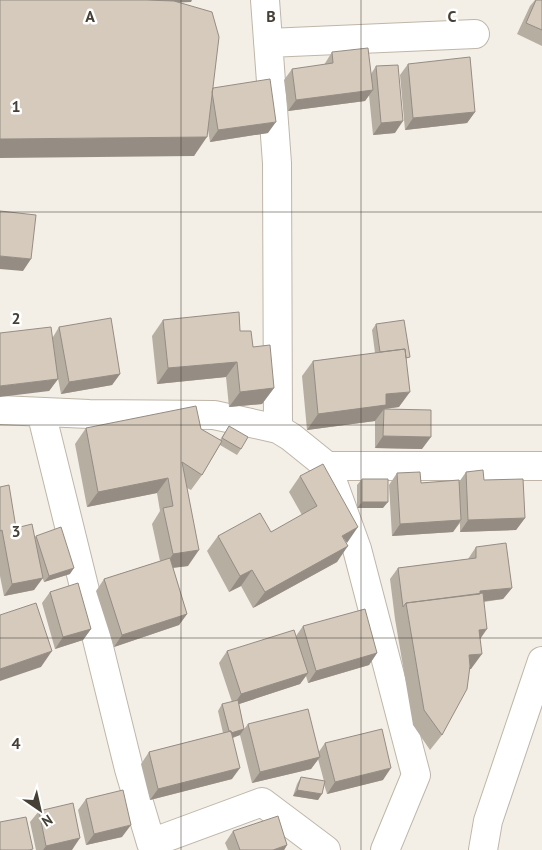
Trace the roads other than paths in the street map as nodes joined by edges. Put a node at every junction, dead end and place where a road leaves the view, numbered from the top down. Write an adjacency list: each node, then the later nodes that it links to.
1 (265, 0): 3 (street)
2 (475, 34): 3 (street)
3 (268, 43): 6 (street)
4 (0, 410): 5 (street)
5 (41, 412): 6 (street); 10 (street)
6 (278, 429): 7 (street)
7 (327, 466): 8 (street); 12 (street)
8 (542, 466)
9 (542, 660): 13 (street)
10 (146, 846): 11 (street)
11 (326, 850)
12 (385, 850)
13 (483, 850)

